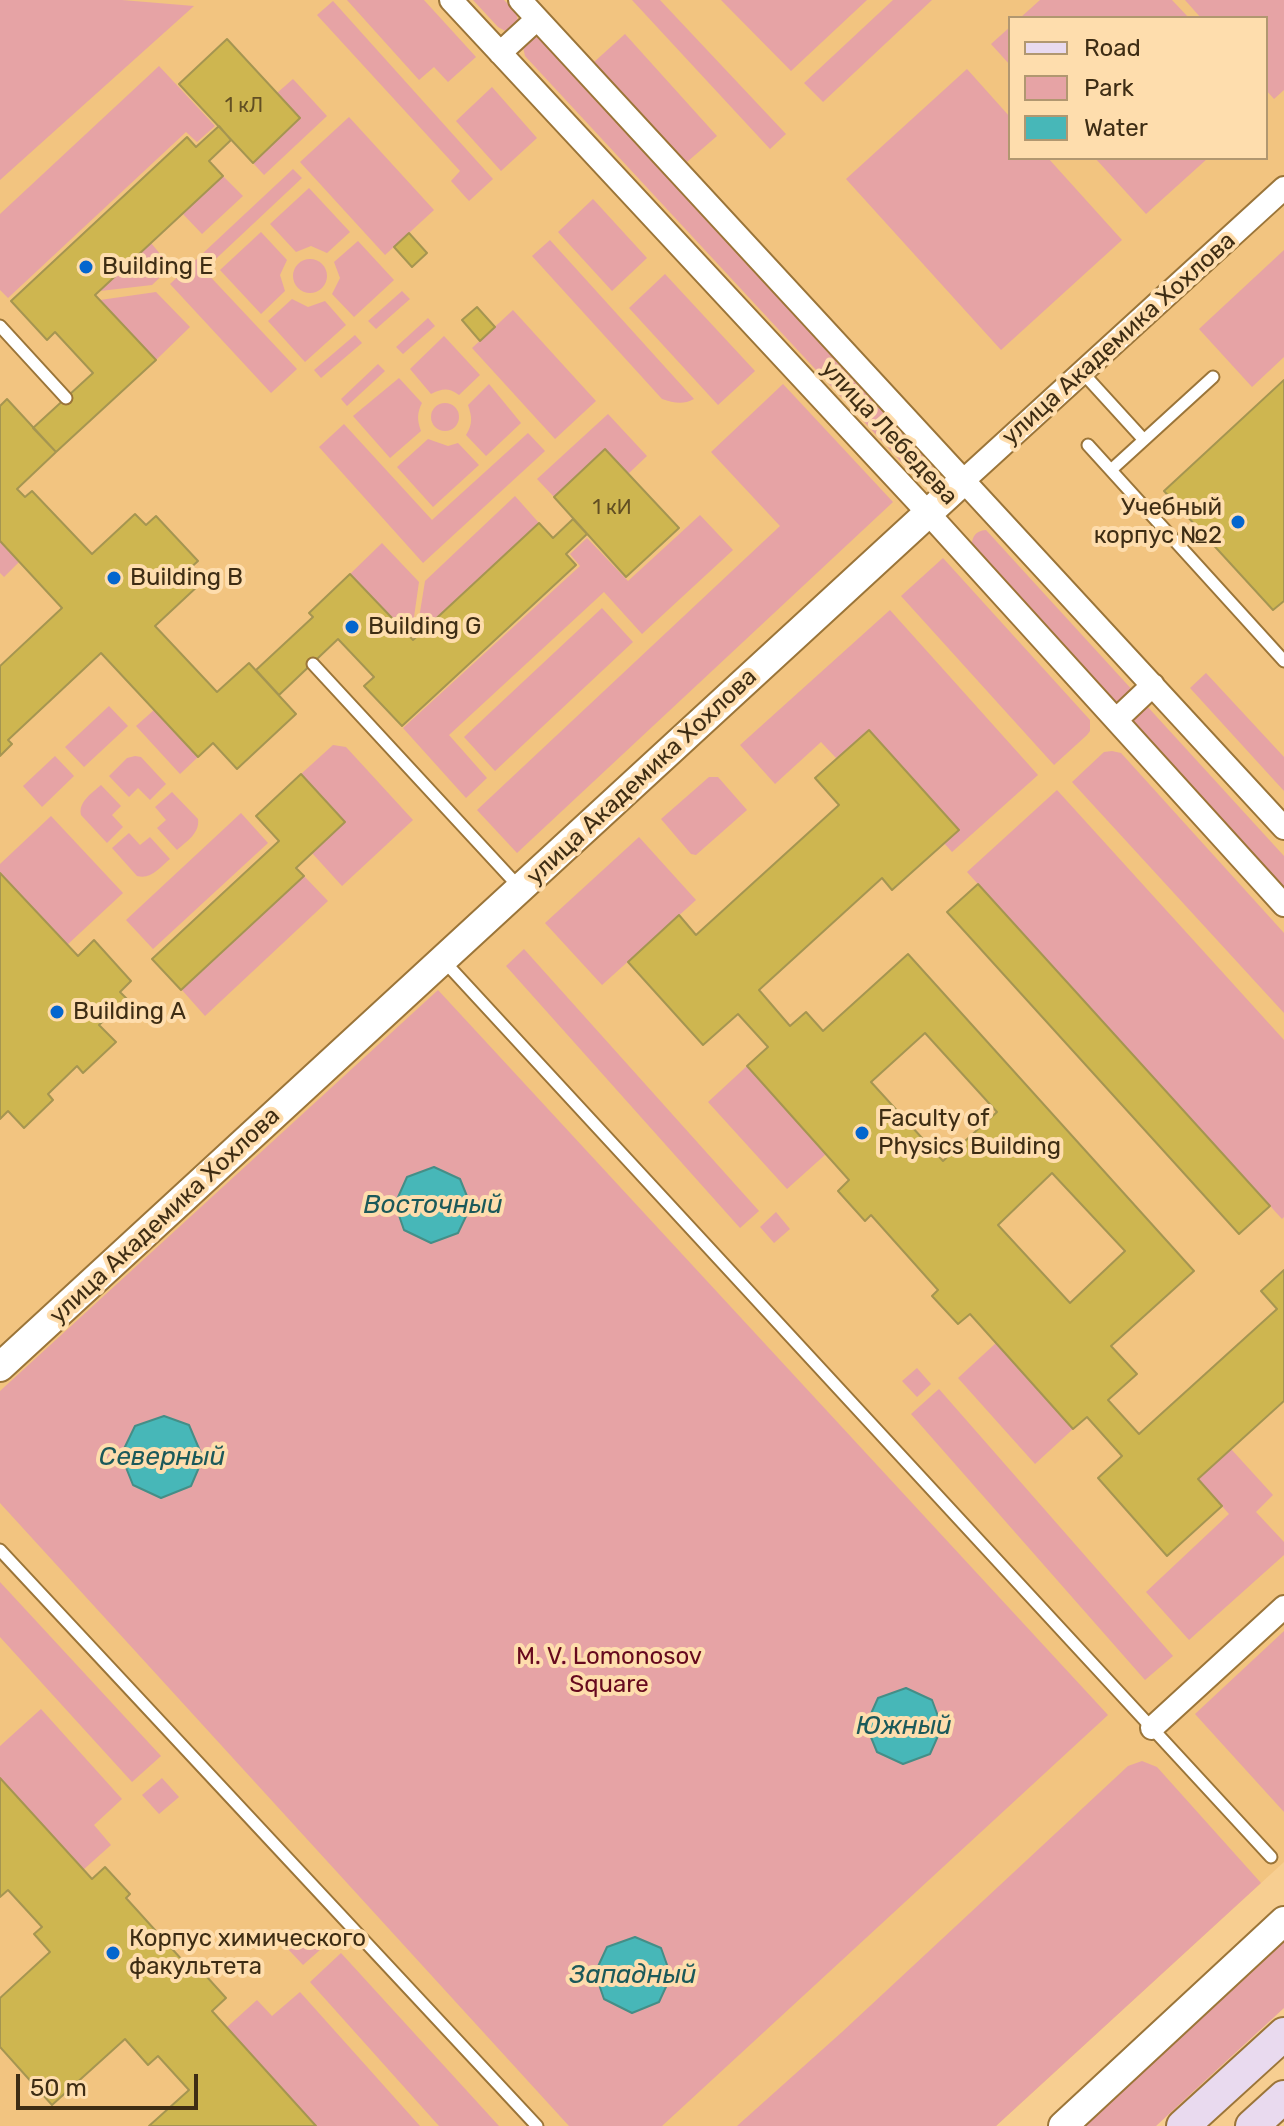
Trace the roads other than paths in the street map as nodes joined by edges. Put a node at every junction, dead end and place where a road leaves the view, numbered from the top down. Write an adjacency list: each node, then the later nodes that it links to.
1 (451, 0): 4 (street, улица Лебедева)
2 (520, 0): 3 (street, улица Лебедева)
3 (537, 19): 4 (street); 13 (street, улица Лебедева)
4 (500, 53): 14 (street, улица Лебедева)
5 (1284, 188): 7 (street, улица Академика Хохлова)
6 (0, 326): 9 (lane)
7 (1082, 372): 10 (lane); 13 (street, улица Академика Хохлова)
8 (1213, 377): 10 (lane)
9 (66, 398)
10 (1144, 440): 12 (lane)
11 (1088, 445): 12 (lane)
12 (1111, 470): 15 (lane)
13 (963, 481): 14 (street, улица Академика Хохлова); 17 (street, улица Лебедева)
14 (928, 514): 18 (street, улица Лебедева); 20 (street, улица Академика Хохлова)
15 (1284, 661)
16 (313, 664): 20 (lane)
17 (1153, 685): 18 (street); 19 (street, улица Лебедева)
18 (1116, 720): 21 (street, улица Лебедева)
19 (1284, 828)
20 (521, 888): 22 (street, улица Академика Хохлова)
21 (1284, 905)
22 (442, 960): 23 (street, улица Академика Хохлова); 26 (lane)
23 (0, 1367)
24 (0, 1550): 31 (lane)
25 (1284, 1607): 26 (street)
26 (1152, 1728): 27 (lane)
27 (1271, 1857)
28 (1284, 1921): 32 (street)
29 (1284, 2034): 33 (main road)
30 (1284, 2097): 34 (main road)
31 (537, 2126)
32 (1063, 2126)
33 (1183, 2126)
34 (1252, 2126)

